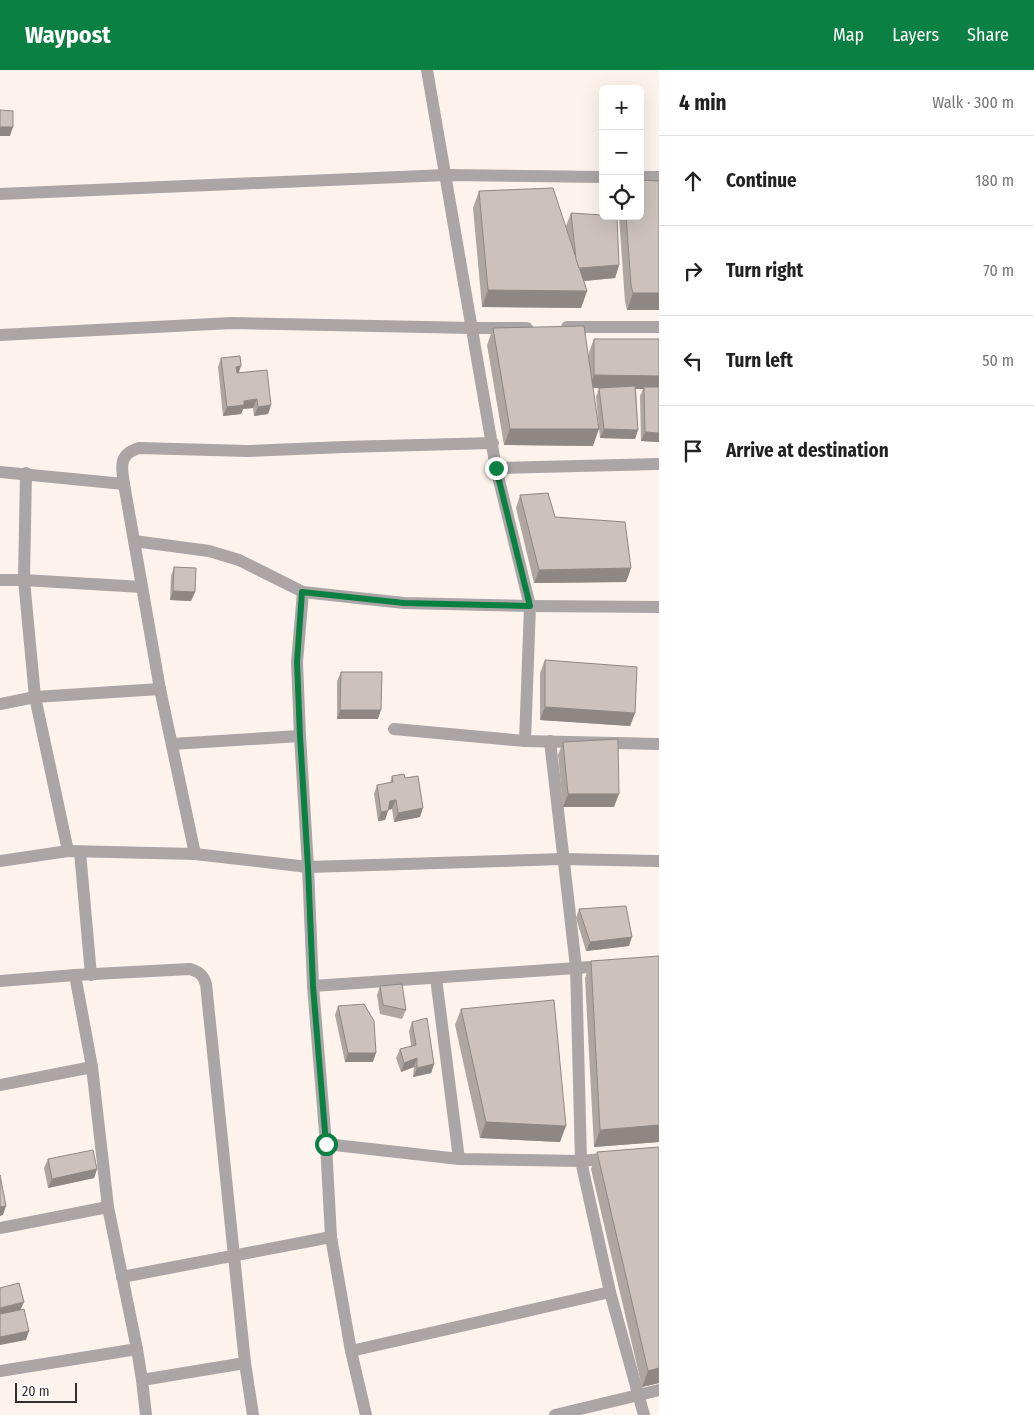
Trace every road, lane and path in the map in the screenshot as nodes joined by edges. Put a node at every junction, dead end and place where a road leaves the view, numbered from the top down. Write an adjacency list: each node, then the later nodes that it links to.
1 (428, 70): 2 (street)
2 (446, 175): 3 (street); 6 (street); 8 (street)
3 (599, 177)
4 (644, 177): 5 (street)
5 (659, 178)
6 (0, 194)
7 (659, 327): 8 (street)
8 (472, 328): 9 (street); 10 (street)
9 (0, 335)
10 (493, 443): 12 (street); 15 (street)
11 (659, 464): 12 (street)
12 (496, 468): 21 (street)
13 (0, 472): 14 (street)
14 (26, 474): 15 (street); 18 (street)
15 (124, 484): 16 (street)
16 (134, 541): 19 (street); 20 (street)
17 (0, 580): 18 (street)
18 (24, 580): 19 (street); 24 (street)
19 (142, 587): 23 (street)
20 (302, 592): 21 (street); 27 (street)
21 (530, 606): 22 (street); 29 (street)
22 (659, 607)
23 (160, 689): 24 (street); 30 (street)
24 (35, 697): 25 (street); 32 (street)
25 (0, 704)
26 (394, 729): 29 (street)
27 (300, 736): 30 (street); 37 (street)
28 (550, 740): 29 (street); 31 (street); 34 (street)
29 (525, 741)
30 (172, 744): 33 (street)
31 (659, 744)
32 (74, 852): 33 (street); 35 (street); 40 (street)
33 (194, 854): 37 (street)
34 (562, 859): 36 (street); 37 (street); 39 (street)
35 (0, 861)
36 (659, 861)
37 (308, 867): 44 (street)
38 (613, 966): 39 (street)
39 (576, 967): 42 (street); 50 (street)
40 (91, 974): 41 (street); 54 (street)
41 (75, 975): 43 (street); 45 (street)
42 (436, 978): 44 (street); 49 (street)
43 (0, 981)
44 (313, 986): 47 (street)
45 (92, 1067): 46 (street); 51 (street)
46 (0, 1086)
47 (326, 1144): 49 (street); 53 (street)
48 (620, 1157): 50 (street)
49 (459, 1159): 50 (street)
50 (581, 1161): 56 (street)
51 (108, 1207): 52 (street); 55 (street)
52 (0, 1228)
53 (331, 1237): 54 (street); 58 (street)
54 (235, 1256): 55 (street); 59 (street)
55 (122, 1277): 57 (street)
56 (610, 1292): 58 (street); 63 (street)
57 (137, 1349): 60 (street); 61 (street)
58 (350, 1351): 66 (street)
59 (245, 1364): 61 (street); 65 (street)
60 (0, 1370)
61 (142, 1380): 64 (street)
62 (659, 1390): 63 (street)
63 (638, 1396): 67 (street); 68 (street)
64 (146, 1415)
65 (253, 1415)
66 (366, 1415)
67 (555, 1415)
68 (644, 1415)

